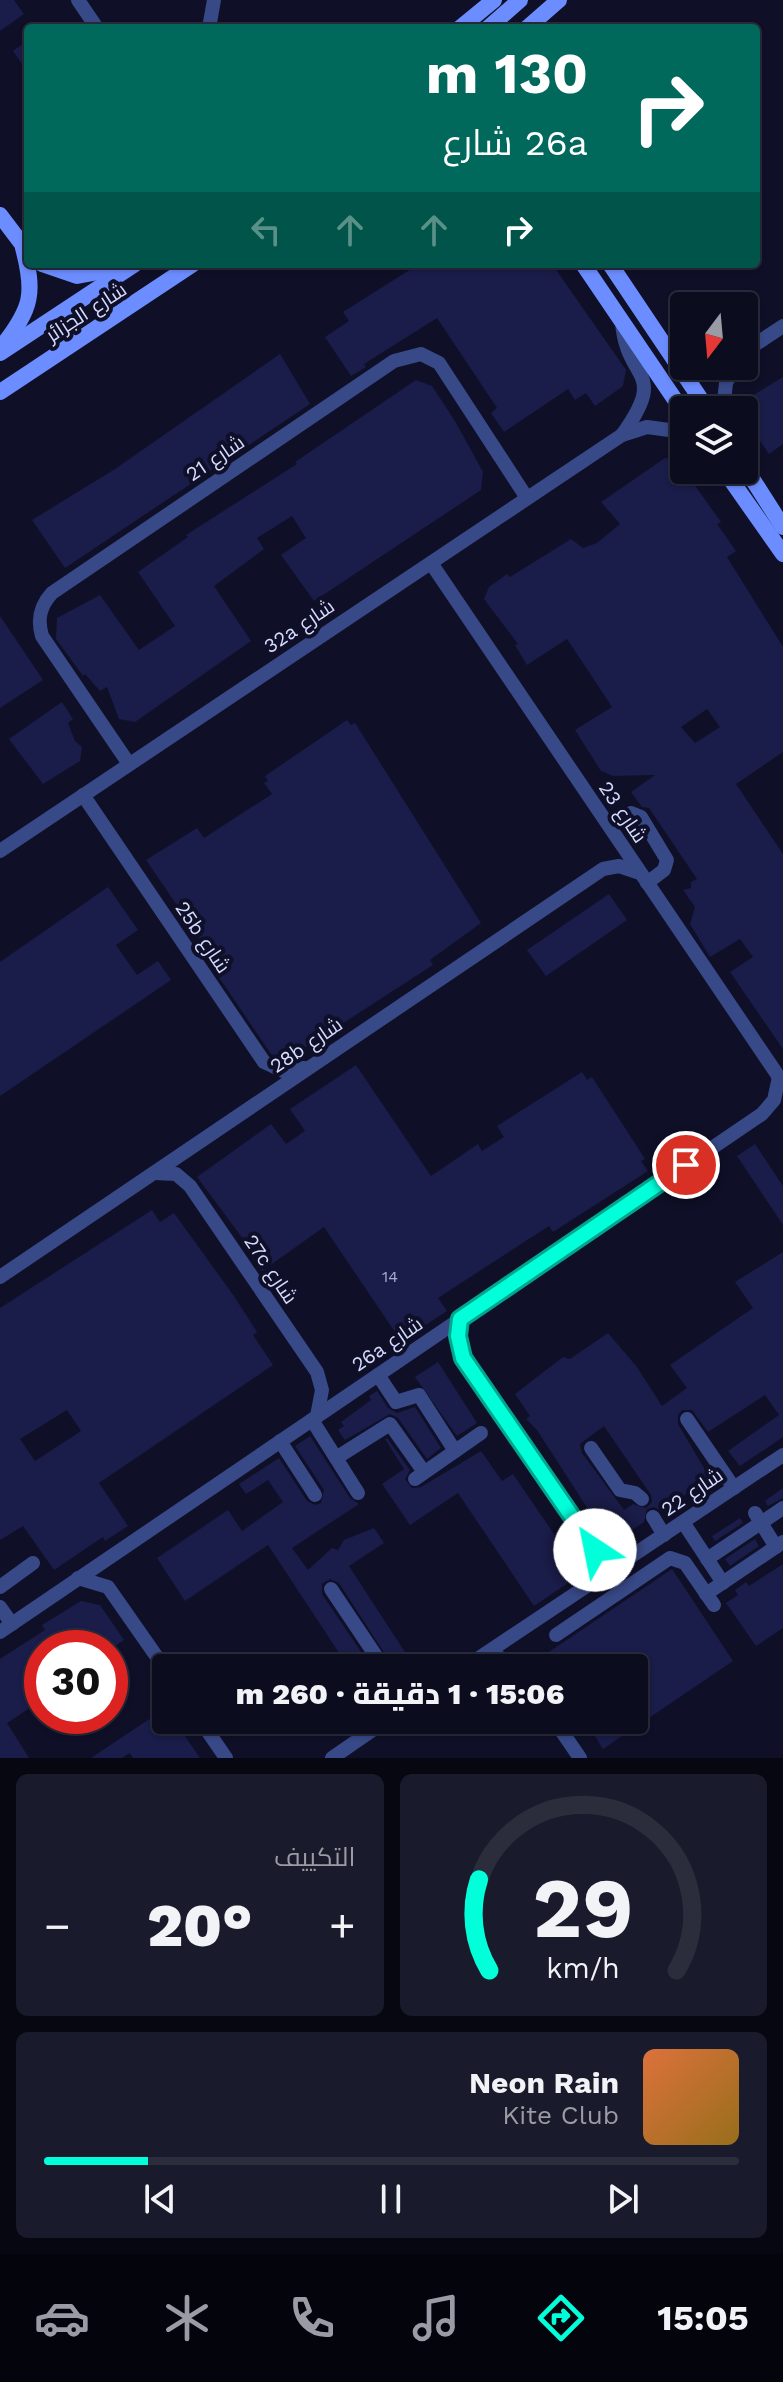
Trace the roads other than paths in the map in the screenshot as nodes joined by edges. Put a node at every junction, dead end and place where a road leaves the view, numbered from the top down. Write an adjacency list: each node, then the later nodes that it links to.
1 (78, 0): 6 (street)
2 (214, 0): 7 (street)
3 (494, 0): 8 (street)
4 (520, 0): 9 (street)
5 (559, 0): 10 (street)
6 (94, 24)
7 (210, 24)
8 (465, 24)
9 (493, 24)
10 (532, 24)
11 (0, 215): 12 (street)
12 (24, 249)
13 (29, 268): 25 (street)
14 (52, 268): 15 (street)
15 (119, 268)
16 (128, 268): 25 (street, شارع الجزائر)
17 (187, 268): 26 (street, شارع الجزائر)
18 (586, 268): 20 (street)
19 (613, 268): 22 (street)
20 (622, 323): 27 (street); 30 (street, 32a شارع)
21 (783, 326): 23 (street)
22 (663, 342): 24 (street); 28 (street)
23 (758, 343)
24 (670, 345)
25 (0, 351)
26 (0, 392)
27 (672, 396)
28 (699, 396)
29 (670, 430): 30 (street, 32a شارع)
30 (622, 435): 33 (street, 32a شارع)
31 (734, 484): 35 (street)
32 (756, 484): 34 (street)
33 (527, 498): 36 (street, 32a شارع); 37 (street, شارع 21)
34 (783, 527)
35 (783, 554)
36 (431, 563): 37 (street, 32a شارع); 39 (street, شارع 23)
37 (129, 764): 38 (street, 32a شارع)
38 (83, 795): 40 (street, 32a شارع); 42 (street, 25b شارع)
39 (610, 827): 41 (street, شارع 23); 41 (street)
40 (0, 851)
41 (644, 878): 42 (street, 28b شارع); 43 (street, شارع 23)
42 (308, 1067): 44 (street, 28b شارع)
43 (781, 1080): 46 (street, 26a شارع)
44 (153, 1173): 45 (street, 28b شارع); 48 (street, 27c شارع)
45 (0, 1277)
46 (460, 1319): 47 (street, 26a شارع); 66 (street)
47 (378, 1375): 48 (street, 26a شارع); 53 (street)
48 (314, 1418): 51 (street, 26a شارع); 55 (street)
49 (687, 1419): 56 (street)
50 (481, 1433): 53 (street)
51 (280, 1441): 58 (street); 69 (street, 26a شارع)
52 (591, 1448): 59 (street)
53 (455, 1451): 55 (street)
54 (783, 1455): 56 (street, شارع 22)
55 (336, 1458): 57 (street)
56 (734, 1488): 63 (street, شارع 22)
57 (358, 1493)
58 (315, 1495)
59 (642, 1499)
60 (783, 1508): 62 (street)
61 (653, 1517): 64 (street)
62 (758, 1518): 65 (street); 67 (street)
63 (683, 1522): 64 (street, شارع 22); 67 (street)
64 (664, 1535): 66 (street, شارع 22)
65 (779, 1544): 70 (street)
66 (634, 1555): 78 (street, شارع 22)
67 (707, 1559): 70 (street)
68 (33, 1563): 71 (street)
69 (78, 1578): 74 (street, 26a شارع); 76 (street)
70 (723, 1583): 75 (street)
71 (0, 1587)
72 (331, 1589): 77 (street)
73 (0, 1607): 74 (street)
74 (6, 1628)
75 (556, 1635)
76 (155, 1654)
77 (375, 1654)
78 (486, 1654)
79 (210, 1734): 82 (street)
80 (367, 1734): 83 (street)
81 (564, 1734): 84 (street)
82 (226, 1758)
83 (332, 1758)
84 (580, 1758)

